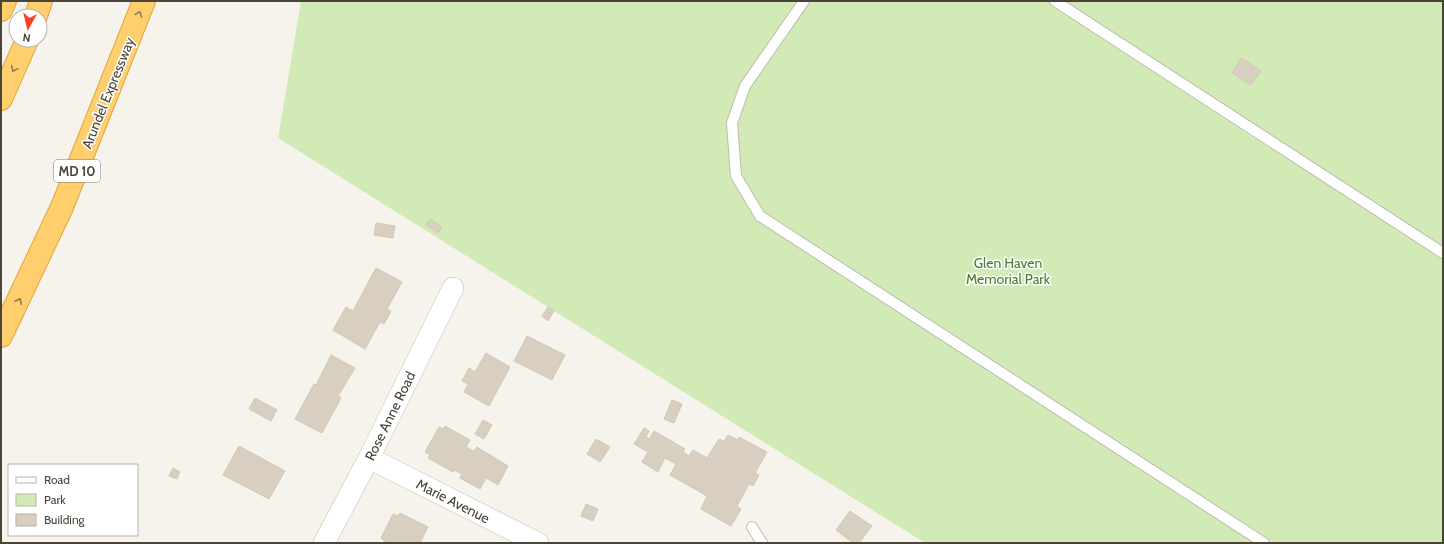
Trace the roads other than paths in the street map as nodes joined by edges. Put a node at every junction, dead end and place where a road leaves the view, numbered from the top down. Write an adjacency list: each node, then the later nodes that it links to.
1 (5, 1): 5 (highway)
2 (144, 1): 10 (highway, Arundel Expressway / MD 10, one-way to 2)
3 (804, 1): 16 (lane)
4 (1055, 1): 8 (lane)
5 (1, 10)
6 (23, 48): 7 (highway, one-way to 7)
7 (1, 99)
8 (1443, 253)
9 (453, 288): 11 (street, Rose Anne Road)
10 (1, 336)
11 (369, 458): 13 (street, Rose Anne Road); 14 (street, Marie Avenue)
12 (752, 527): 15 (lane)
13 (324, 543)
14 (538, 543)
15 (762, 543)
16 (1264, 543)

